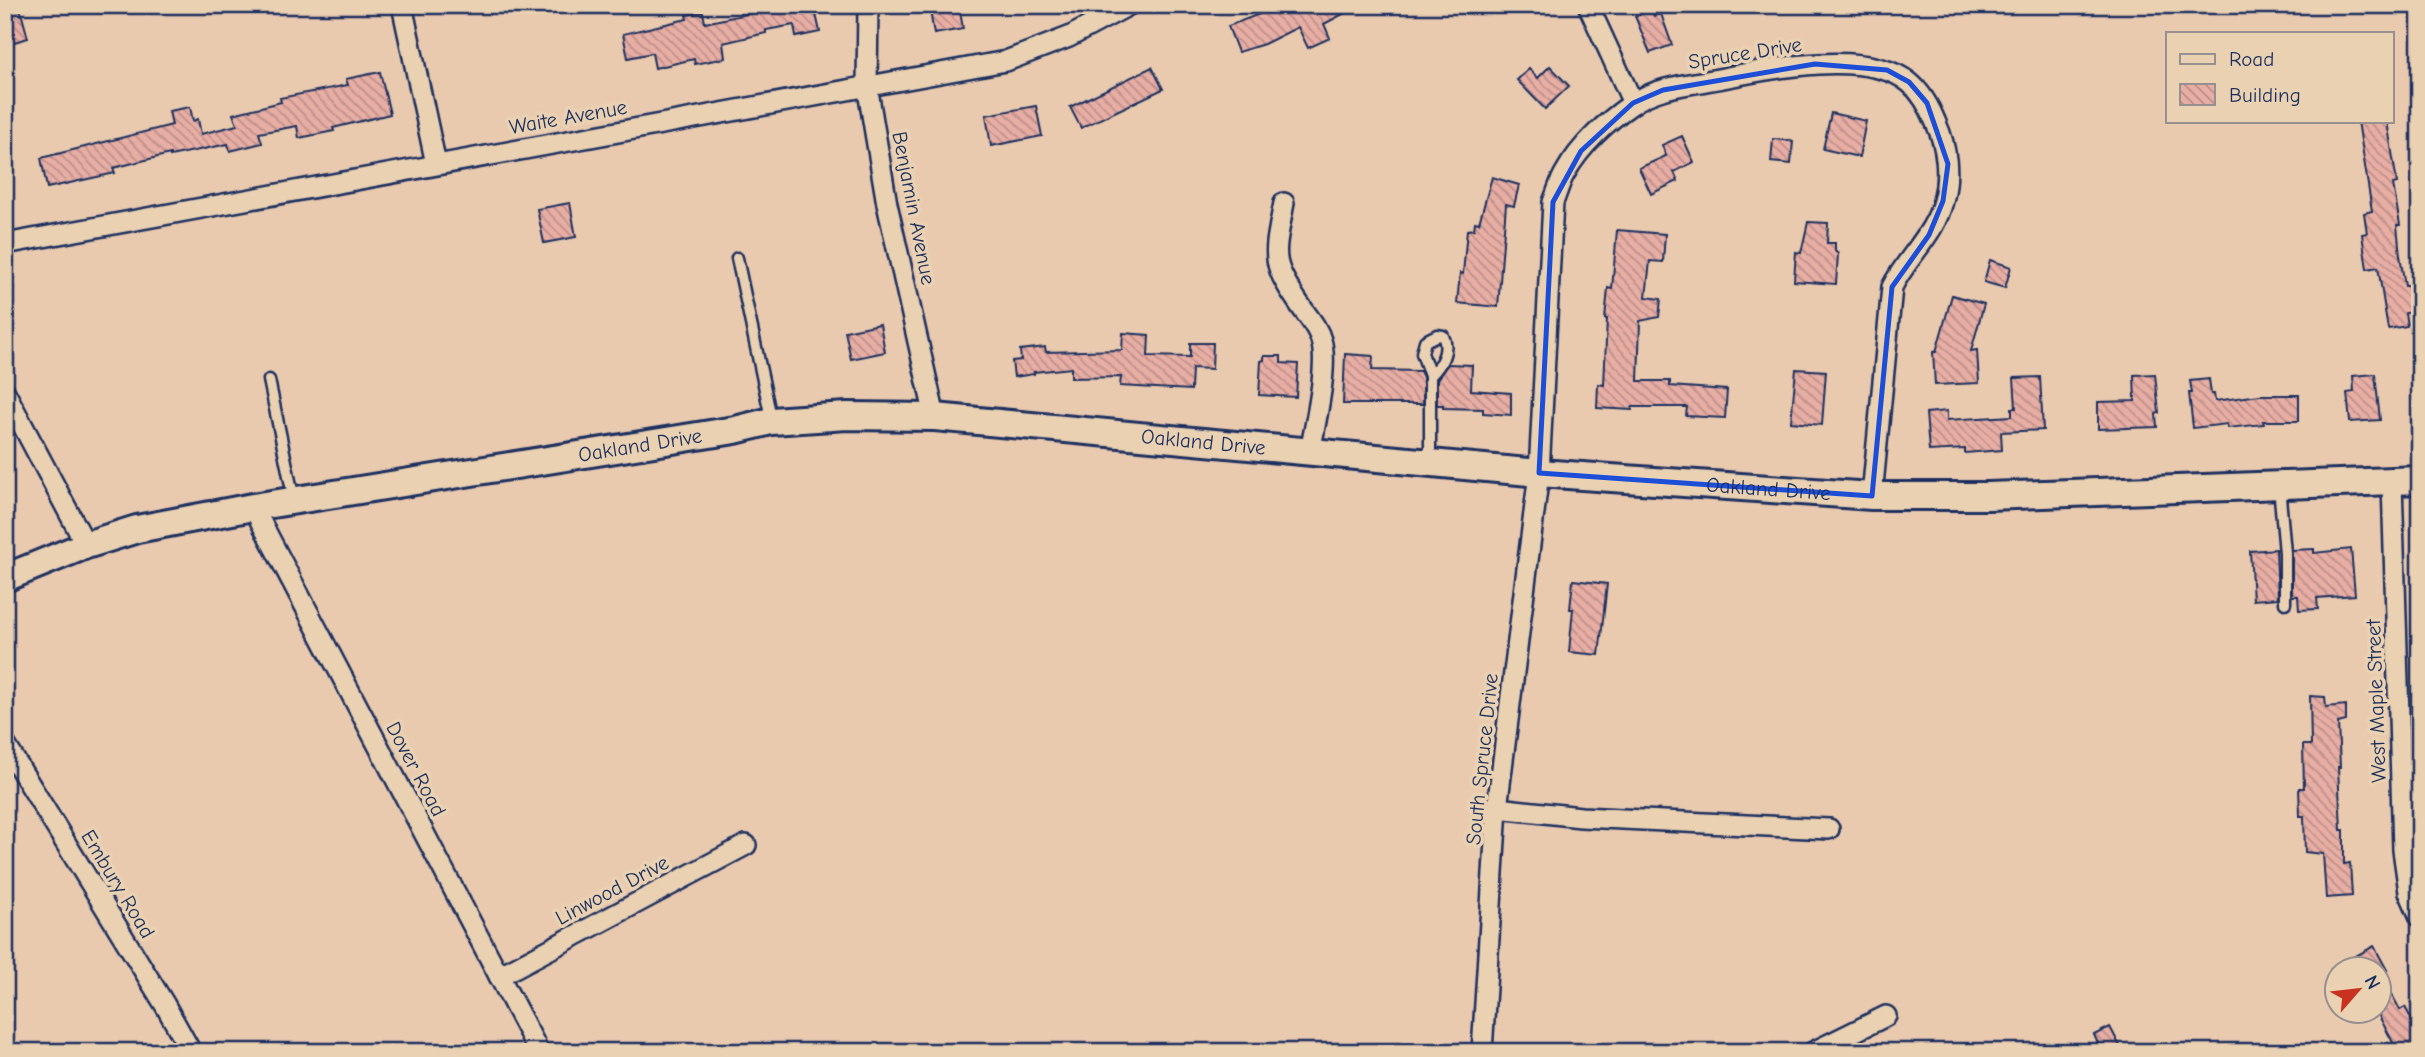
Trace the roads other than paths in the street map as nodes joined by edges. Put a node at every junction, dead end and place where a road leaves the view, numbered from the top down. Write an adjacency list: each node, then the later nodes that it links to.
1 (402, 5): 7 (street)
2 (867, 5): 5 (street, Benjamin Avenue)
3 (1129, 5): 5 (street, Waite Avenue)
4 (1588, 5): 6 (street)
5 (867, 85): 7 (street, Waite Avenue); 14 (street, Benjamin Avenue)
6 (1633, 103): 18 (street, Spruce Drive); 22 (street, Spruce Drive)
7 (436, 164): 9 (street, Waite Avenue)
8 (1284, 203): 16 (street)
9 (5, 244)
10 (737, 258): 15 (lane)
11 (1430, 376): 17 (lane)
12 (269, 380): 23 (lane)
13 (5, 392): 25 (street)
14 (936, 417): 15 (main road, Oakland Drive); 16 (main road, Oakland Drive)
15 (771, 421): 23 (main road, Oakland Drive)
16 (1310, 452): 17 (main road, Oakland Drive)
17 (1430, 463): 18 (main road, Oakland Drive)
18 (1539, 473): 22 (main road, Oakland Drive); 29 (street, South Spruce Drive)
19 (2420, 480): 20 (main road, Oakland Drive)
20 (2392, 482): 21 (main road, Oakland Drive); 32 (street, West Maple Street)
21 (2279, 486): 22 (main road, Oakland Drive); 27 (lane)
22 (1872, 496)
23 (294, 500): 24 (main road, Oakland Drive)
24 (253, 507): 25 (main road, Oakland Drive); 33 (street, Dover Road)
25 (86, 545): 26 (main road, Oakland Drive)
26 (5, 578)
27 (2285, 603)
28 (5, 744): 35 (street, Embury Road)
29 (1497, 808): 30 (street); 37 (street, South Spruce Drive)
30 (1829, 829)
31 (746, 845): 33 (street, Linwood Drive)
32 (2420, 917)
33 (499, 976): 36 (street, Dover Road)
34 (1886, 1016): 38 (street)
35 (190, 1050)
36 (539, 1052)
37 (1482, 1052)
38 (1813, 1052)

